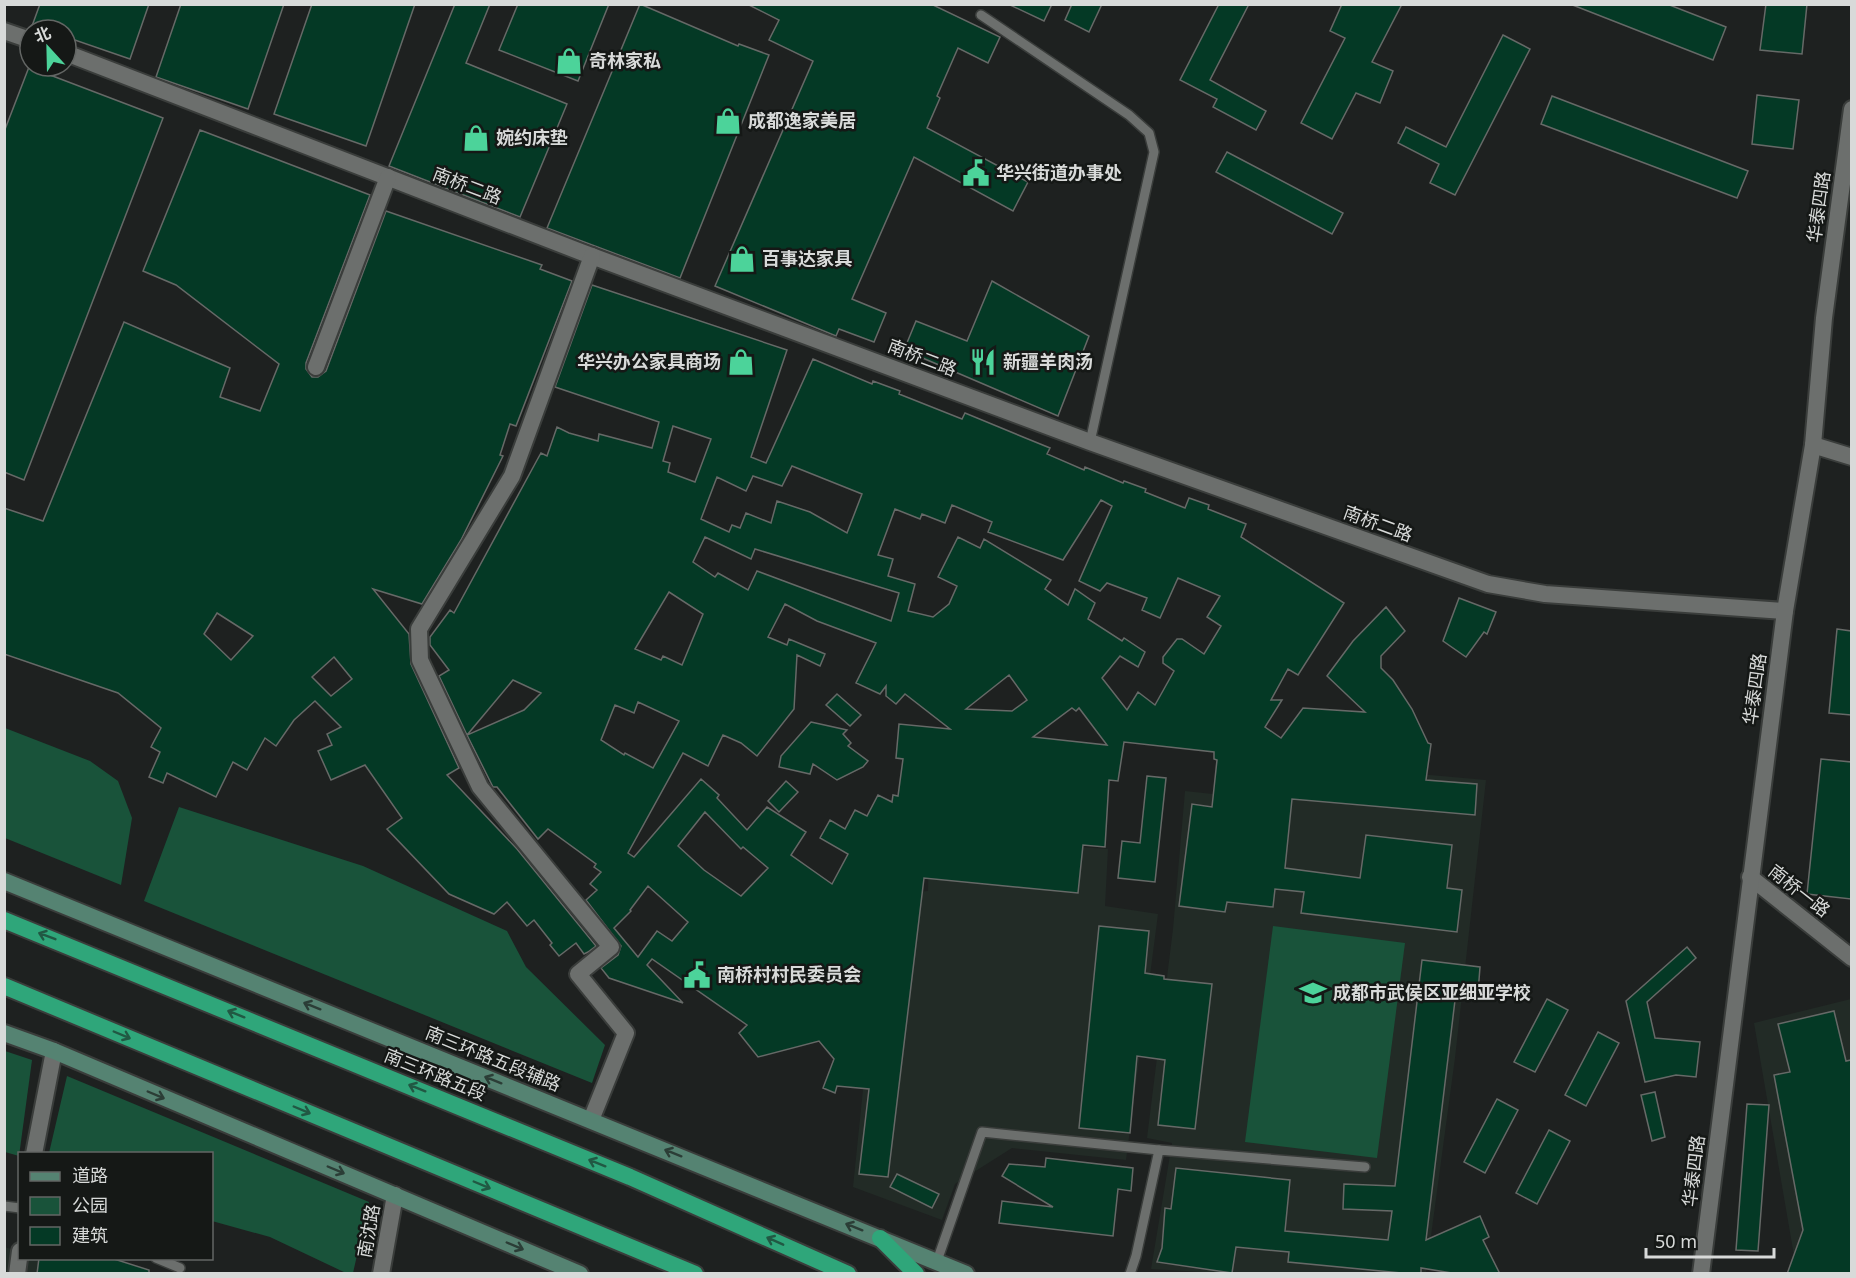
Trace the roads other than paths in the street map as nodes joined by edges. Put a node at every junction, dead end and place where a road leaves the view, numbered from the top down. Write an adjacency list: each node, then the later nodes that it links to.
1 (981, 15): 7 (lane)
2 (78, 58): 4 (street, 南桥二路)
3 (1851, 110): 8 (street, 华泰四路)
4 (388, 177): 5 (street, 南桥二路); 6 (street)
5 (592, 256): 7 (street, 南桥二路); 18 (street)
6 (316, 367)
7 (1090, 442): 10 (street, 南桥二路)
8 (1813, 445): 9 (street); 10 (street, 华泰四路)
9 (1851, 457)
10 (1785, 611): 11 (street, 华泰四路)
11 (1750, 877): 14 (street, 南桥一路); 34 (street, 华泰四路)
12 (4, 880): 18 (main road, 南三环路五段辅路, one-way to 12)
13 (4, 920): 30 (highway, 南三环路五段, one-way to 13)
14 (1851, 958)
15 (4, 986): 29 (highway, one-way to 29)
16 (4, 1033): 17 (main road)
17 (54, 1052): 20 (street); 22 (main road, one-way to 22)
18 (591, 1120): 23 (main road, 南三环路五段辅路, one-way to 18)
19 (1159, 1150): 21 (lane); 25 (lane); 33 (lane)
20 (34, 1152)
21 (1365, 1167)
22 (395, 1196): 27 (street, 南沈路); 28 (main road, one-way to 28)
23 (880, 1238): 25 (main road, 南三环路五段辅路); 31 (highway)
24 (161, 1260): 26 (lane)
25 (937, 1261): 32 (main road, 南三环路五段辅路)
26 (180, 1268)
27 (381, 1274)
28 (580, 1274)
29 (695, 1274)
30 (848, 1274)
31 (916, 1274)
32 (966, 1274)
33 (1130, 1274)
34 (1701, 1274)

